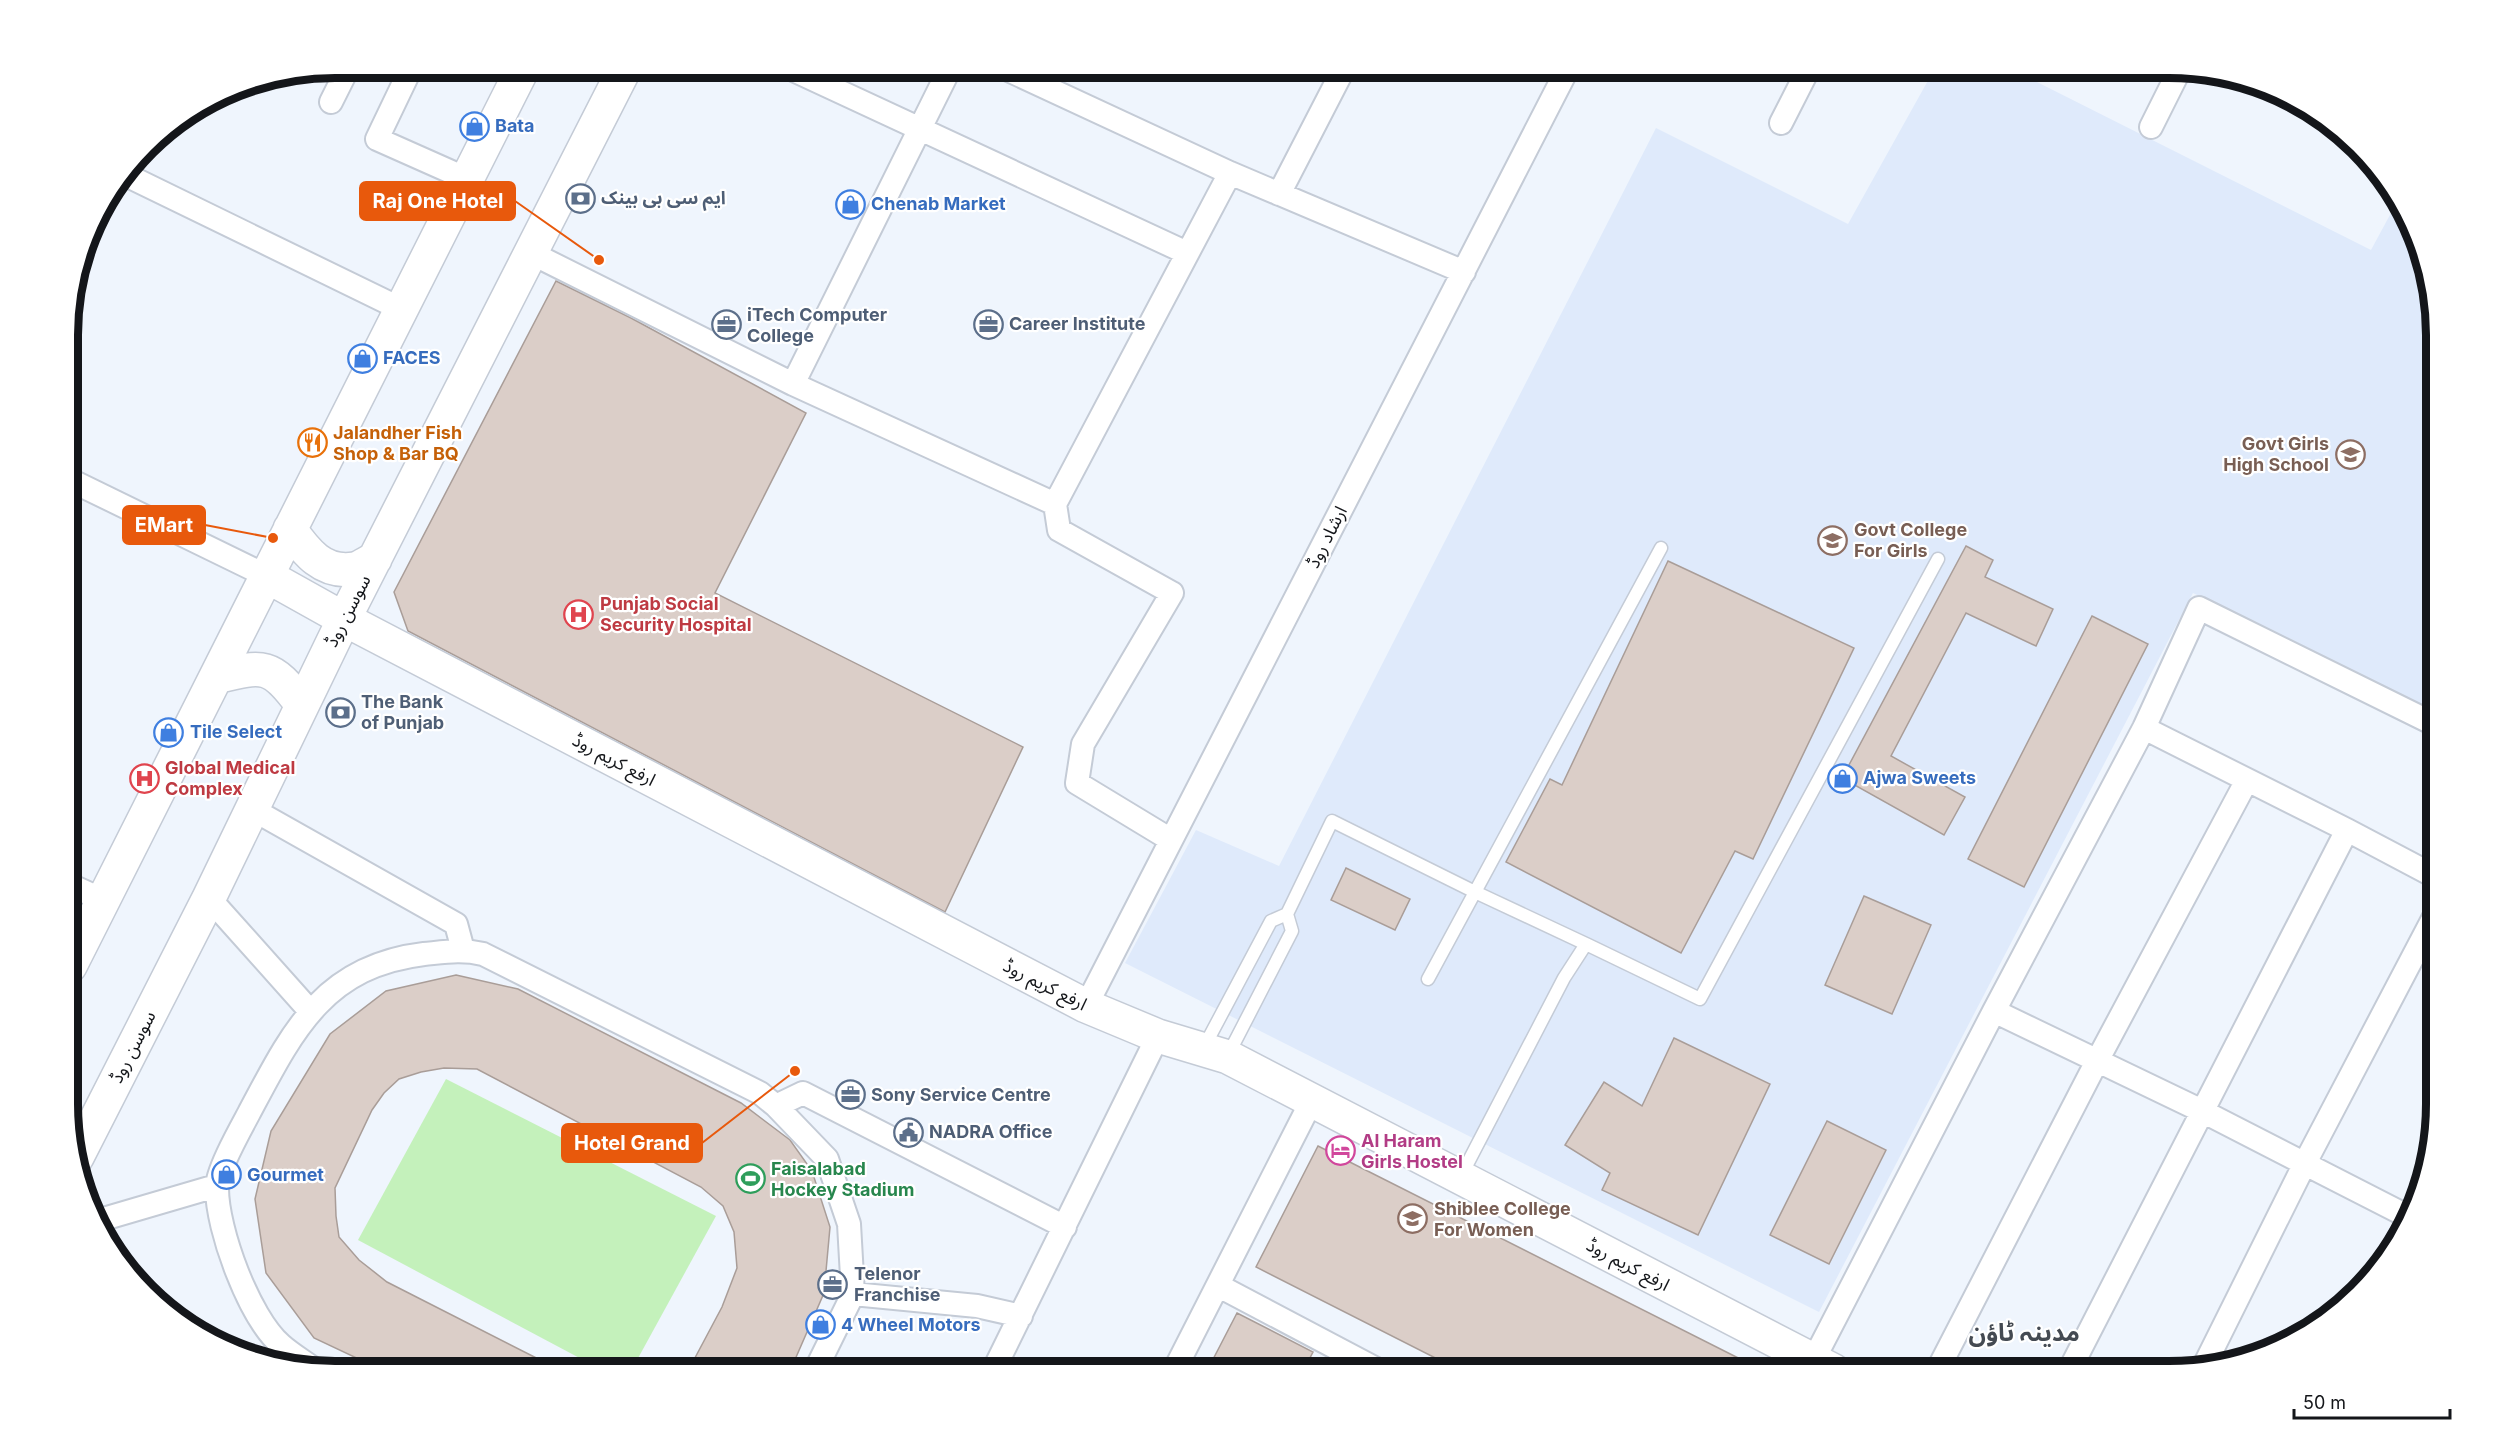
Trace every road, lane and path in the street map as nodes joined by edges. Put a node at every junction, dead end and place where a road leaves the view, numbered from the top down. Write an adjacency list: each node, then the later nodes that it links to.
1 (343, 78): 12 (street)
2 (406, 78): 18 (street)
3 (518, 78): 18 (street)
4 (620, 78): 21 (street, سوسن روڈ)
5 (811, 78): 15 (street)
6 (945, 78): 15 (street)
7 (1026, 78): 16 (street)
8 (1339, 78): 19 (street)
9 (1563, 78): 22 (street, ارشاد روڈ)
10 (1804, 78): 13 (street)
11 (2175, 78): 14 (street)
12 (332, 102)
13 (1781, 123)
14 (2151, 127)
15 (920, 128): 20 (street); 24 (street)
16 (1230, 173): 19 (street); 20 (street)
17 (131, 178): 23 (street)
18 (467, 179): 23 (street)
19 (1279, 194): 22 (street)
20 (1187, 253): 26 (street)
21 (531, 254): 24 (street); 29 (street, سوسن روڈ)
22 (1464, 272): 40 (street, ارشاد روڈ)
23 (401, 309): 27 (street)
24 (793, 384): 26 (street)
25 (78, 484): 31 (street)
26 (1055, 504): 40 (street)
27 (290, 529): 29 (street); 31 (street)
28 (1661, 548): 43 (lane)
29 (375, 559): 32 (street, سوسن روڈ)
30 (1938, 559): 48 (lane)
31 (267, 576): 32 (street, ارفع کریم روڈ); 33 (street)
32 (344, 619): 34 (street, سوسن روڈ); 52 (street, ارفع کریم روڈ)
33 (216, 677): 34 (street); 45 (street)
34 (302, 705): 38 (street, سوسن روڈ)
35 (2426, 720): 36 (street)
36 (2144, 728): 37 (street); 54 (street)
37 (2247, 780): 39 (street); 57 (street)
38 (252, 809): 44 (street, سوسن روڈ); 50 (street)
39 (2348, 830): 41 (street); 60 (street)
40 (1171, 840): 52 (street, ارشاد روڈ)
41 (2426, 872)
42 (78, 889): 45 (street)
43 (1475, 892): 46 (lane); 48 (lane); 51 (lane)
44 (209, 898): 53 (street); 61 (street, سوسن روڈ)
45 (103, 900): 49 (street)
46 (1287, 914): 56 (lane); 56 (lane)
47 (2426, 932): 62 (street)
48 (1586, 944): 63 (lane)
49 (78, 950)
50 (463, 950): 53 (street); 59 (street)
51 (1428, 979)
52 (1086, 1006): 55 (street, ارفع کریم روڈ)
53 (310, 1011): 64 (street)
54 (1994, 1011): 57 (street); 78 (street)
55 (1158, 1036): 56 (street, ارفع کریم روڈ); 67 (street)
56 (1215, 1053): 58 (street, ارفع کریم روڈ)
57 (2097, 1061): 60 (street); 79 (street)
58 (1312, 1100): 63 (street, ارفع کریم روڈ); 68 (street)
59 (776, 1106): 67 (street); 69 (street)
60 (2202, 1112): 62 (street); 80 (street)
61 (82, 1148)
62 (2305, 1164): 65 (street); 71 (street)
63 (1460, 1177): 77 (street, ارفع کریم روڈ)
64 (216, 1186): 66 (street); 72 (street)
65 (2402, 1213)
66 (104, 1219)
67 (1065, 1227): 70 (street)
68 (1218, 1286): 75 (street); 76 (street)
69 (853, 1294): 70 (street); 73 (street)
70 (1021, 1316): 74 (street)
71 (2208, 1358)
72 (300, 1359)
73 (820, 1361)
74 (998, 1361)
75 (1179, 1361)
76 (1361, 1361)
77 (1813, 1361)
78 (1825, 1361)
79 (1942, 1361)
80 (2074, 1361)

